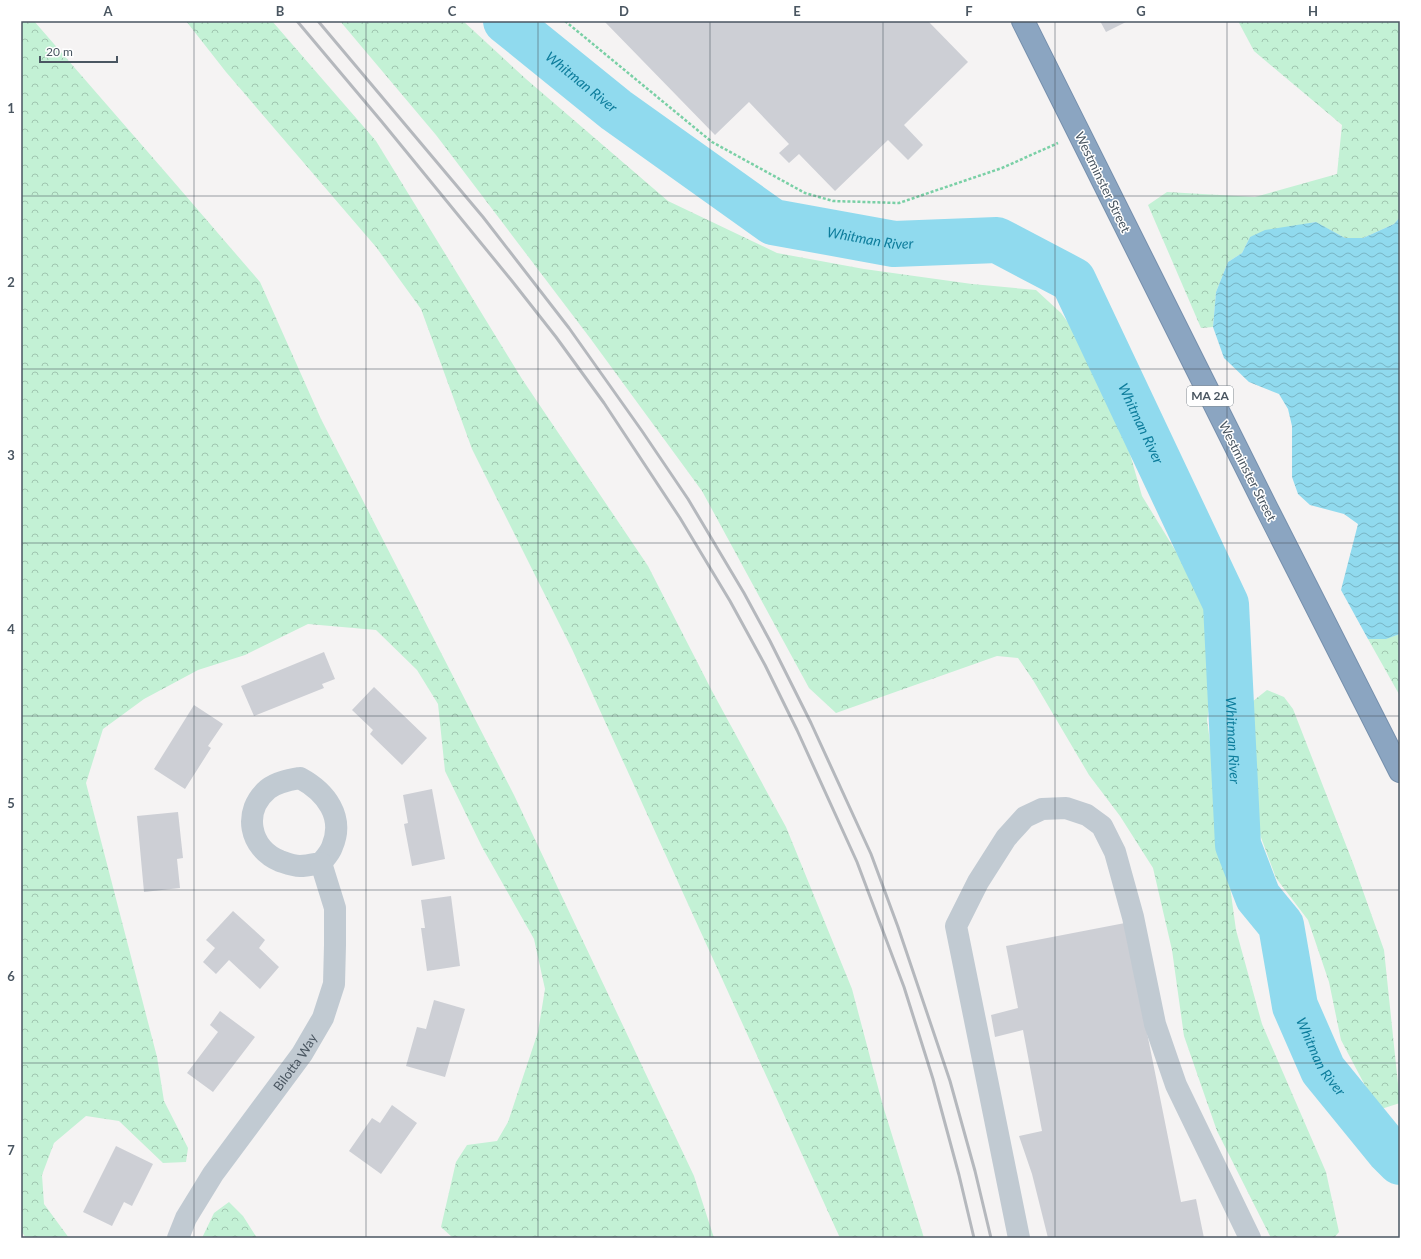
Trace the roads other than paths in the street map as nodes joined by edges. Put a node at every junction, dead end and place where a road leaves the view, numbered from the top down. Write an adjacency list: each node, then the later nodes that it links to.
1 (1023, 21): 2 (highway, Westminster Street / MA 2A)
2 (1400, 771)
3 (322, 863): 4 (street, Bilotta Way)
4 (178, 1238)
5 (1019, 1238): 6 (street)
6 (1250, 1238)

